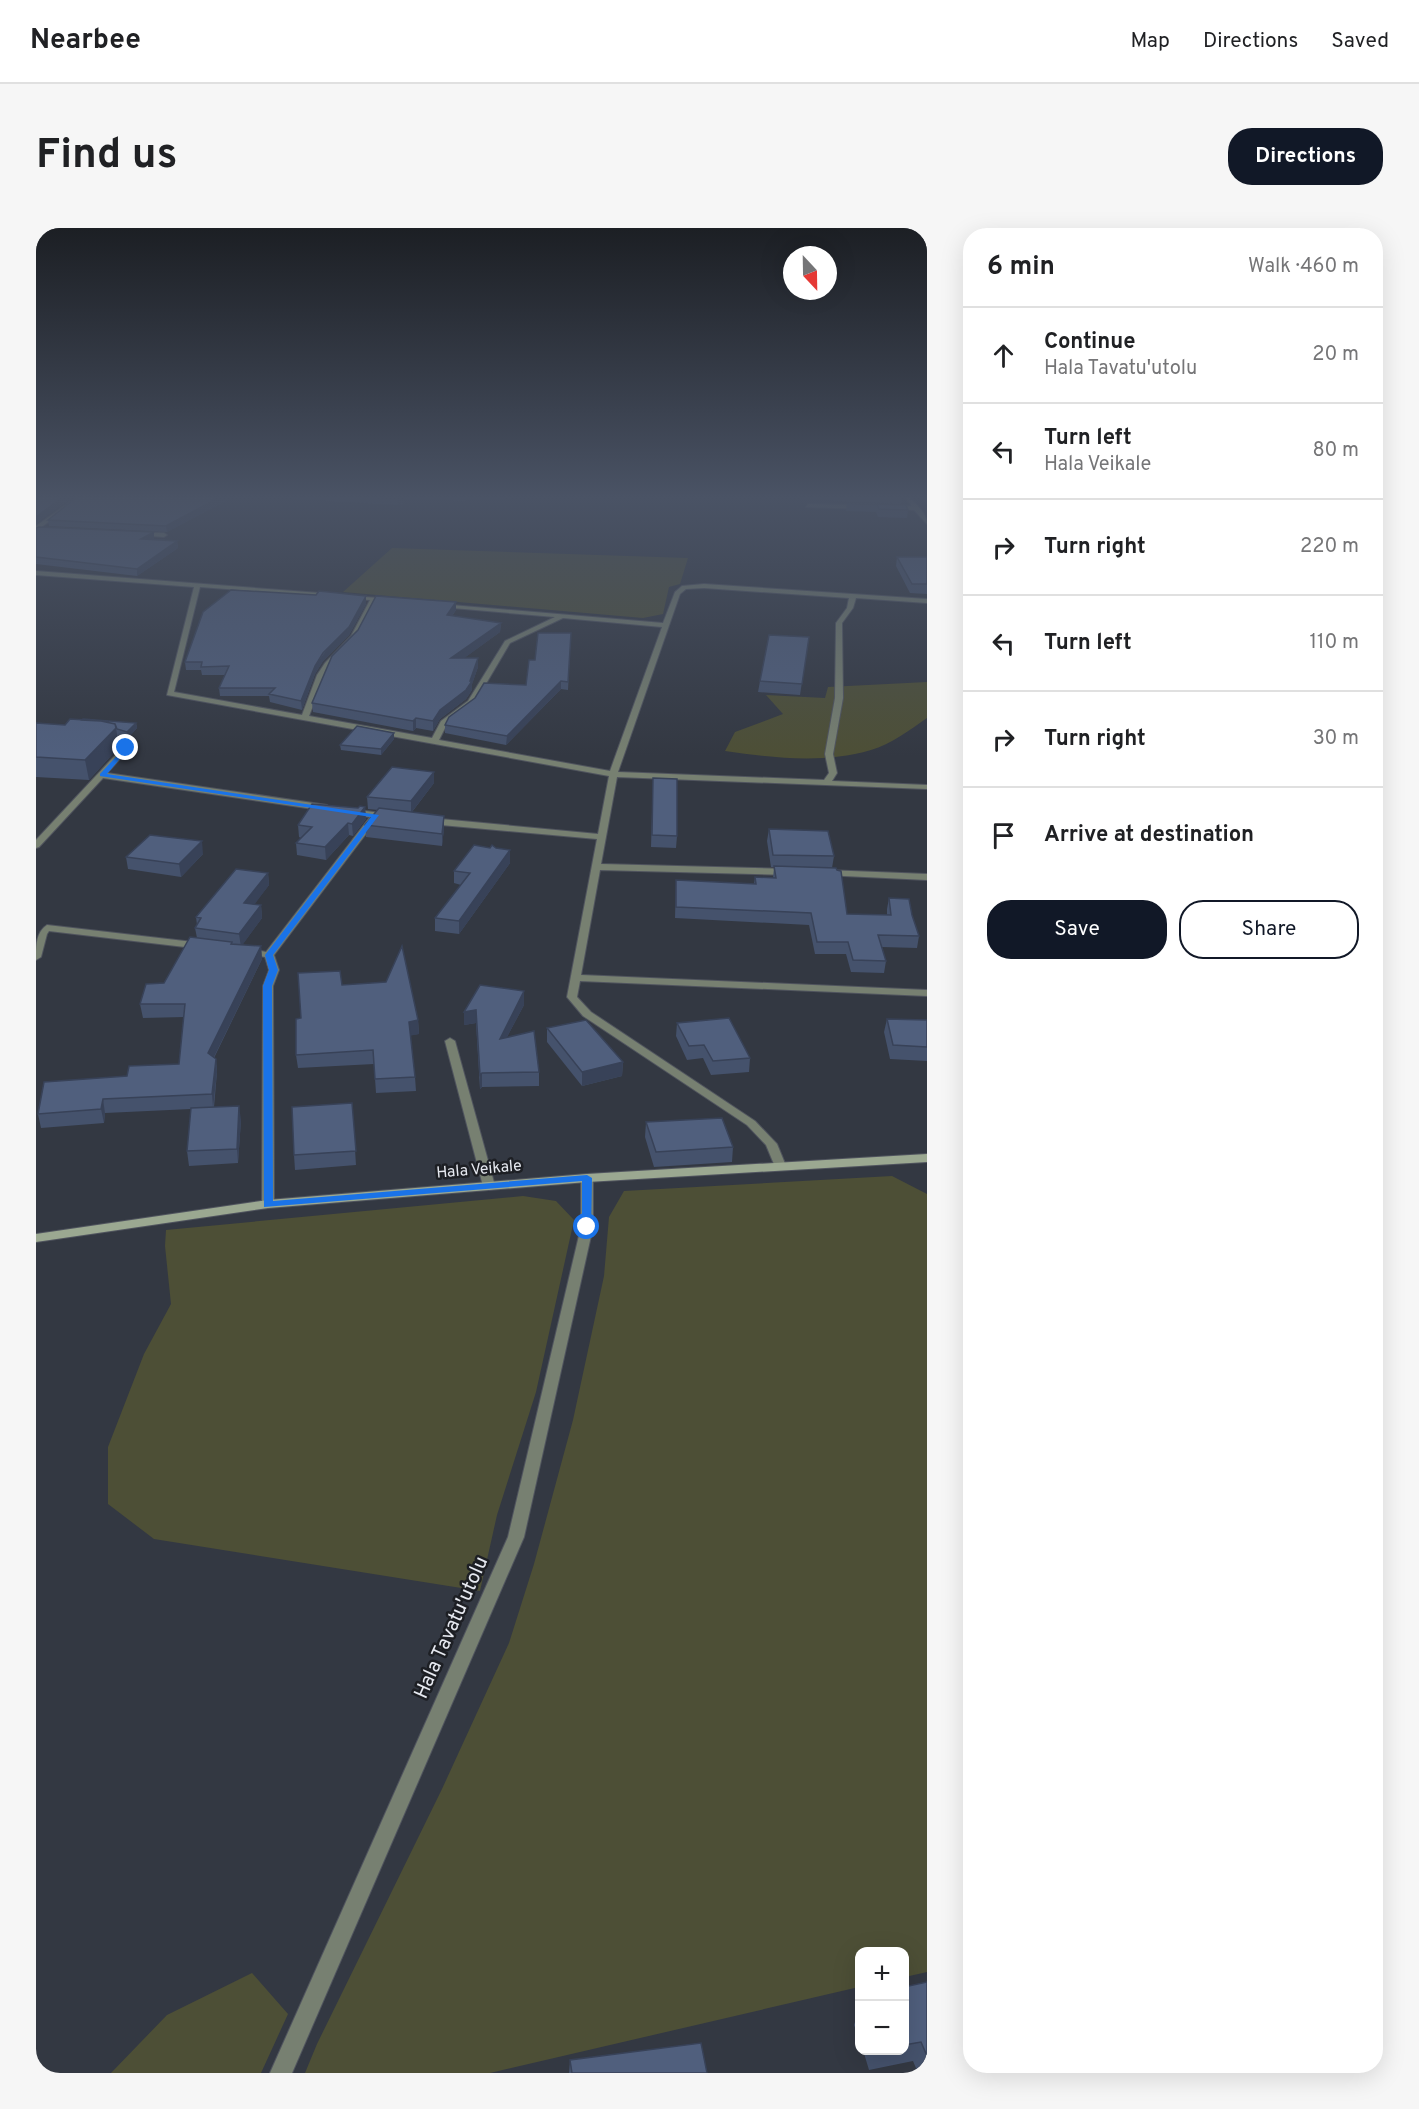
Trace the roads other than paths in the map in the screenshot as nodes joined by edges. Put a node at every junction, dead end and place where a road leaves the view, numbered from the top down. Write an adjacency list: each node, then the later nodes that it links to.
1 (185, 583): 2 (street)
2 (198, 584): 4 (street); 10 (street)
3 (853, 596): 6 (street); 9 (street); 15 (street)
4 (374, 598): 5 (street); 10 (street)
5 (398, 601)
6 (927, 601)
7 (433, 604): 8 (street)
8 (564, 616): 9 (street); 12 (street)
9 (667, 625): 13 (street)
10 (305, 717): 12 (street)
11 (92, 735): 14 (street)
12 (434, 741): 13 (street)
13 (613, 774): 15 (street); 20 (street)
14 (102, 775): 17 (street); 21 (street)
15 (827, 782): 16 (street)
16 (927, 787)
17 (376, 815): 18 (street); 29 (street)
18 (399, 818)
19 (423, 820): 20 (street)
20 (601, 837): 22 (street)
21 (36, 844)
22 (595, 867): 23 (street); 31 (street)
23 (797, 873)
24 (821, 873): 25 (street)
25 (927, 877)
26 (41, 927): 27 (street); 30 (street)
27 (209, 947)
28 (230, 949): 29 (street)
29 (269, 955): 38 (street)
30 (36, 957)
31 (576, 978): 32 (street); 35 (street)
32 (927, 993)
33 (450, 1041): 37 (street)
34 (927, 1158): 35 (street, Hala Veikale)
35 (780, 1166): 36 (street, Hala Veikale)
36 (587, 1178): 37 (street, Hala Veikale); 40 (street, Hala Tavatu'utolu)
37 (489, 1186): 38 (street, Hala Veikale)
38 (268, 1204): 39 (street, Hala Veikale)
39 (36, 1238)
40 (281, 2073)

